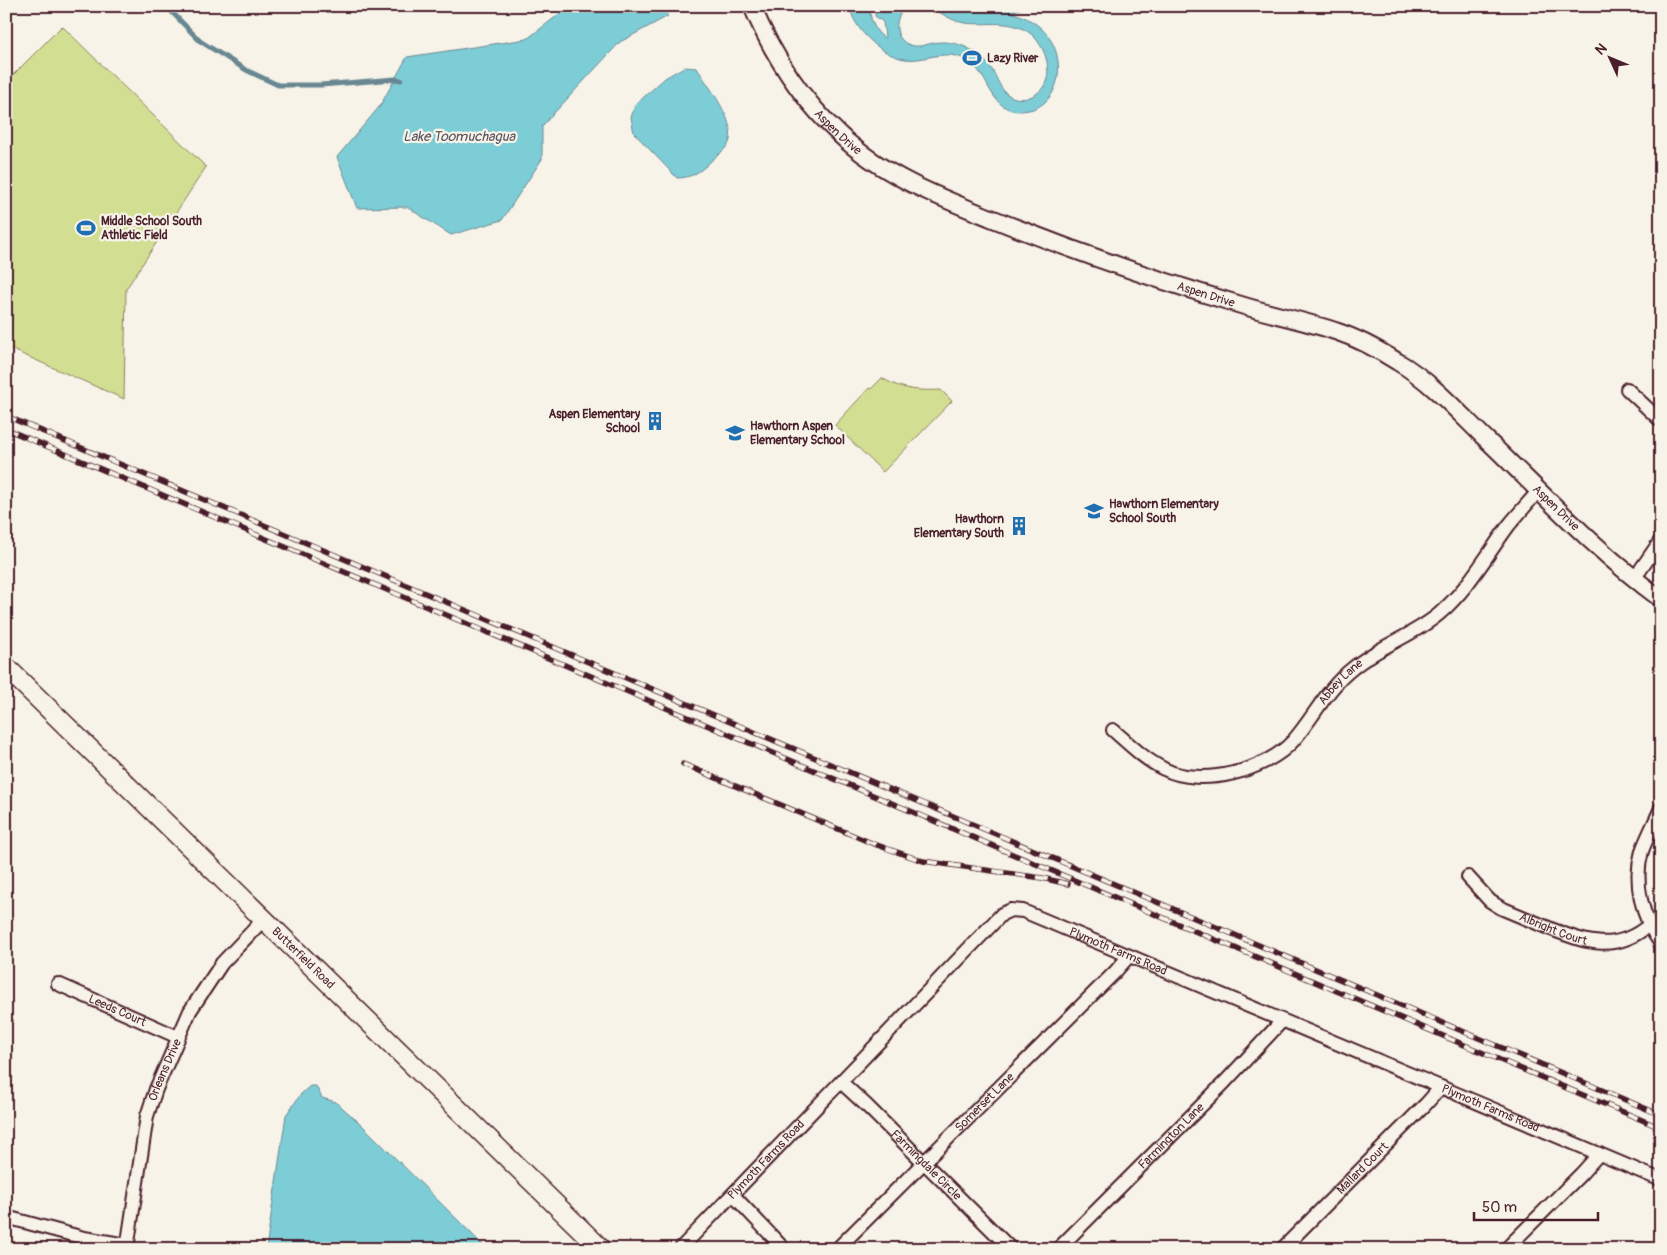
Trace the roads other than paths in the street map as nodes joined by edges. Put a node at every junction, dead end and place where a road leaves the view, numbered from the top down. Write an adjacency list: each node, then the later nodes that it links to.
1 (752, 6): 4 (street, Aspen Drive)
2 (1627, 389): 3 (street)
3 (1661, 421)
4 (1539, 490): 6 (street, Aspen Drive); 9 (street, Abbey Lane)
5 (1661, 540): 6 (street)
6 (1634, 579): 7 (street, Aspen Drive)
7 (1661, 598)
8 (6, 667): 12 (main road, Butterfield Road)
9 (1113, 730)
10 (1661, 808): 13 (street)
11 (1468, 877): 13 (street, Albright Court)
12 (264, 919): 18 (street, Orleans Drive); 27 (main road, Butterfield Road)
13 (1649, 925): 14 (street)
14 (1661, 944)
15 (1129, 956): 17 (street, Plymoth Farms Road); 19 (street, Plymoth Farms Road); 22 (street, Somerset Lane)
16 (58, 984): 18 (street, Leeds Court)
17 (1282, 1021): 20 (street, Plymoth Farms Road); 32 (street, Farmington Lane)
18 (178, 1037): 26 (street, Orleans Drive)
19 (841, 1082): 22 (street, Farmingdale Circle); 24 (street, Plymoth Farms Road)
20 (1441, 1087): 21 (street, Plymoth Farms Road); 33 (street, Mallard Court)
21 (1599, 1154): 23 (street, Plymoth Farms Road); 34 (street)
22 (923, 1163): 30 (street, Somerset Lane); 31 (street, Farmingdale Circle)
23 (1661, 1180)
24 (733, 1195): 28 (street, Plymoth Farms Road); 29 (street)
25 (6, 1217): 26 (street)
26 (128, 1247)
27 (601, 1249)
28 (680, 1249)
29 (784, 1249)
30 (837, 1249)
31 (1010, 1249)
32 (1058, 1249)
33 (1282, 1249)
34 (1506, 1249)

